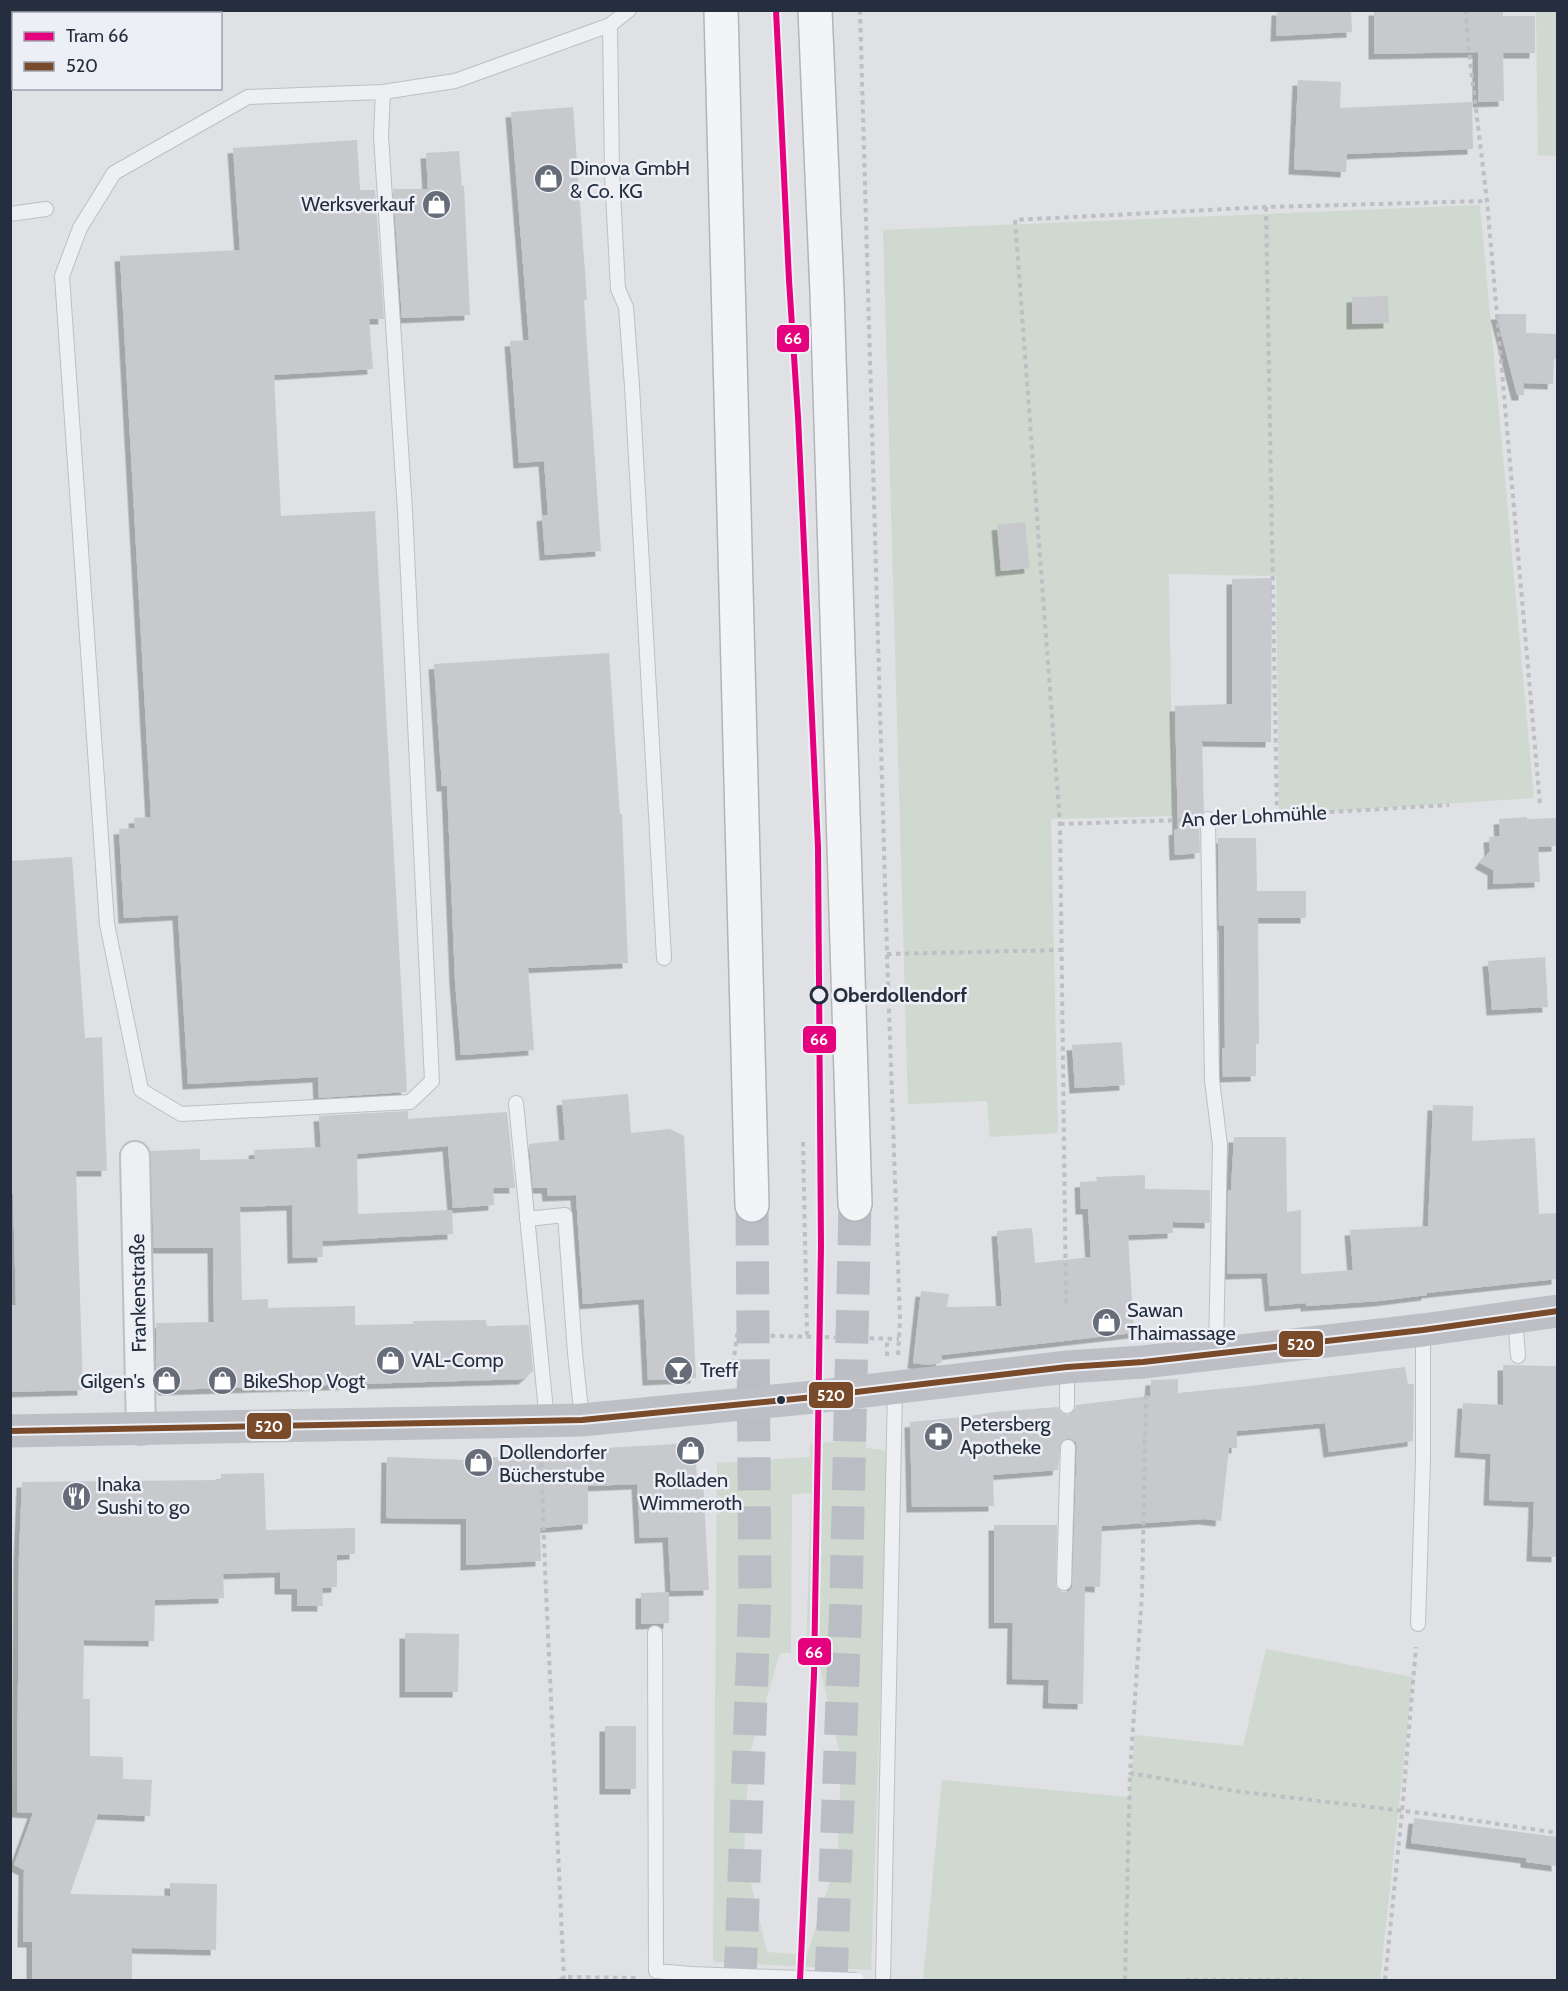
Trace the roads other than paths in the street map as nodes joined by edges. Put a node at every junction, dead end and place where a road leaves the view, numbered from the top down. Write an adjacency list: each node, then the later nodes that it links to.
1 (629, 10): 4 (lane)
2 (721, 10): 13 (highway)
3 (815, 10): 12 (highway)
4 (610, 25): 5 (lane); 9 (lane)
5 (383, 92): 5 (lane)
6 (46, 209): 7 (lane)
7 (10, 214)
8 (1208, 819): 18 (lane)
9 (664, 958)
10 (516, 1103): 14 (lane)
11 (135, 1156): 25 (street, Frankenstraße)
12 (855, 1204)
13 (752, 1205)
14 (527, 1219): 23 (lane); 24 (lane)
15 (1557, 1311): 16 (street)
16 (1515, 1317): 17 (street); 19 (lane)
17 (1423, 1330): 18 (street); 29 (lane)
18 (1216, 1353): 20 (street)
19 (1518, 1356)
20 (1067, 1367): 21 (street); 22 (lane)
21 (893, 1370): 23 (street); 33 (lane)
22 (1067, 1406)
23 (582, 1420): 24 (street)
24 (543, 1421): 25 (street)
25 (141, 1430): 26 (street)
26 (10, 1431)
27 (1068, 1447): 28 (lane)
28 (1064, 1583)
29 (1418, 1623)
30 (655, 1633): 31 (lane, bridge)
31 (857, 1980): 32 (lane)
32 (866, 1980)
33 (883, 1980)

